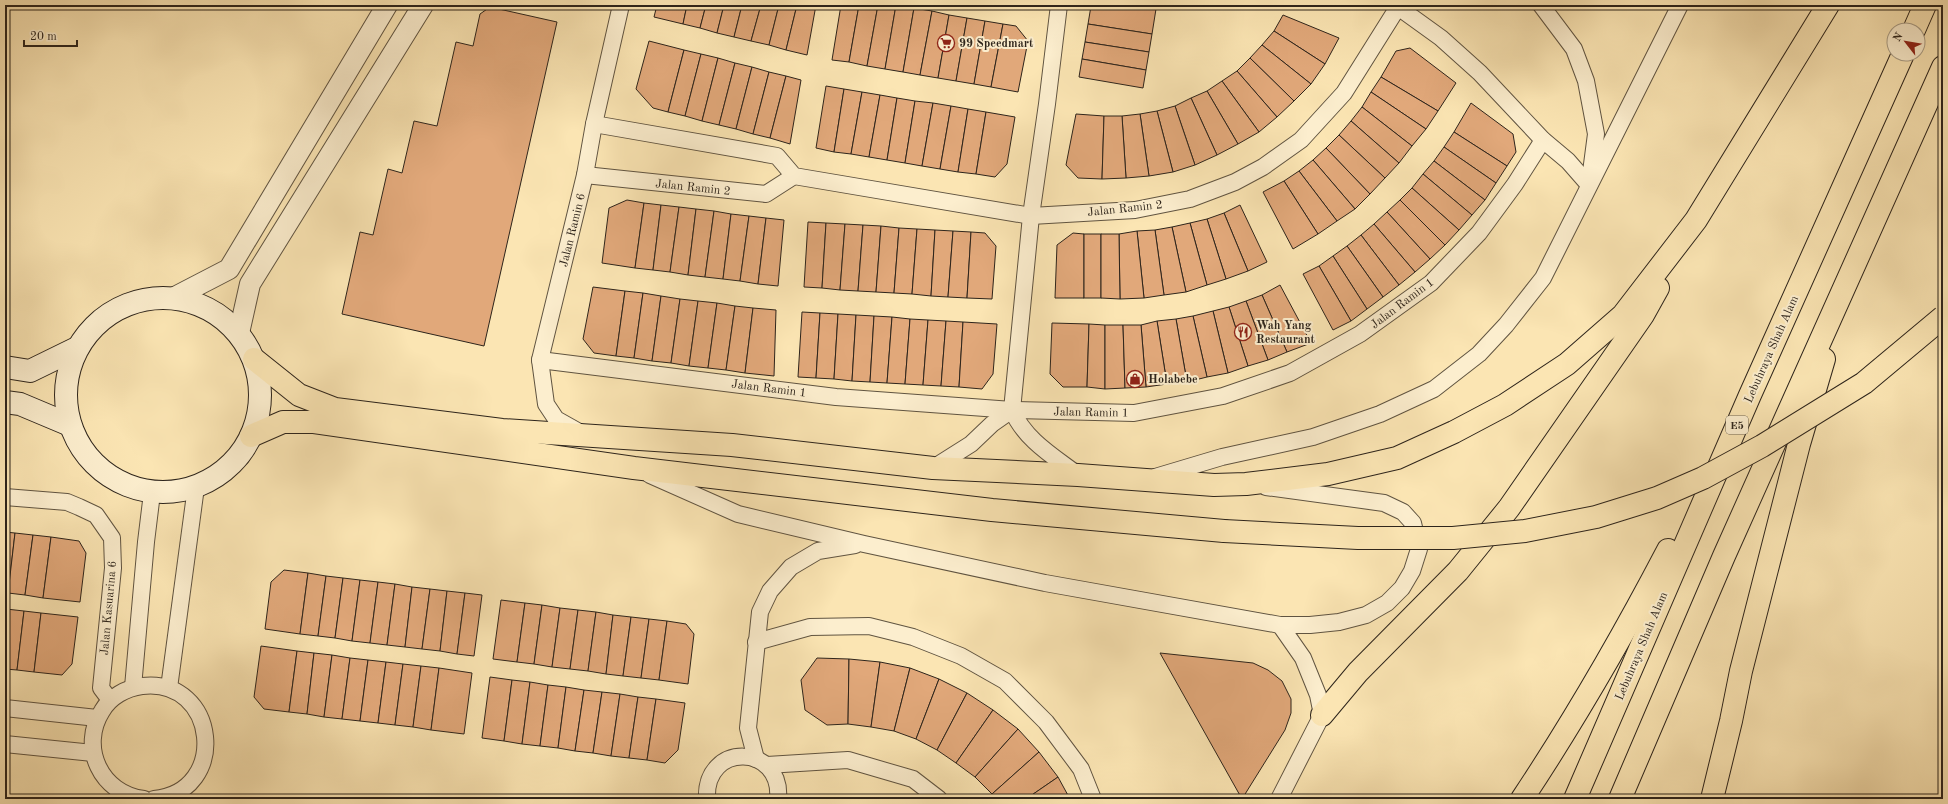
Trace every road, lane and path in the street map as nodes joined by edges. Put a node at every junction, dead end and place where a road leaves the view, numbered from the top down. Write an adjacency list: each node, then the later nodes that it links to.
1 (387, 5): 20 (street)
2 (423, 5): 22 (street)
3 (621, 5): 12 (street, Jalan Ramin 6)
4 (1059, 5): 17 (street)
5 (1541, 5): 16 (street)
6 (1680, 5): 16 (street)
7 (1828, 5): 18 (highway)
8 (1925, 5): 9 (highway)
9 (1918, 22)
10 (1899, 62): 27 (highway, Lebuhraya Shah Alam / E5)
11 (1943, 67): 19 (highway)
12 (594, 124): 14 (street, Jalan Ramin 6); 15 (street)
13 (1543, 140): 16 (street); 17 (street, Jalan Ramin 2); 29 (street, Jalan Ramin 1)
14 (585, 175): 15 (street, Jalan Ramin 2); 25 (street, Jalan Ramin 6)
15 (794, 176): 17 (street, Jalan Ramin 2)
16 (1589, 185): 36 (street)
17 (1031, 216): 29 (street)
18 (1696, 220): 37 (highway); 48 (highway)
19 (1849, 276): 62 (highway); 63 (highway)
20 (174, 297): 22 (main road); 23 (main road)
21 (1943, 317): 33 (highway, bridge)
22 (240, 333): 24 (main road)
23 (78, 348): 26 (main road); 30 (main road)
24 (254, 359): 31 (main road); 32 (highway)
25 (540, 360): 29 (street, Jalan Ramin 1); 32 (street, Jalan Ramin 6)
26 (5, 367)
27 (1750, 395): 60 (highway); 61 (highway, Lebuhraya Shah Alam / E5)
28 (5, 402): 30 (main road)
29 (1012, 410): 34 (street); 35 (street)
30 (70, 425): 39 (main road)
31 (251, 436): 33 (highway); 38 (main road)
32 (586, 436): 34 (highway)
33 (634, 468): 41 (street)
34 (933, 468): 35 (highway)
35 (1078, 475): 36 (highway)
36 (1145, 480): 37 (highway)
37 (1246, 484): 42 (street)
38 (196, 487): 39 (main road); 45 (street)
39 (152, 493): 44 (street)
40 (5, 497): 46 (street, Jalan Kasuarina 6)
41 (864, 544): 42 (street); 43 (street)
42 (1280, 625): 48 (street)
43 (756, 642): 52 (street); 58 (street)
44 (133, 687): 45 (street); 46 (street)
45 (169, 688): 54 (street)
46 (110, 700): 49 (street)
47 (5, 708): 49 (street)
48 (1322, 715): 59 (street)
49 (97, 718): 51 (street)
50 (5, 744): 51 (street)
51 (93, 752): 53 (street)
52 (762, 762): 55 (street); 56 (street); 57 (street)
53 (144, 799)
54 (154, 799)
55 (707, 799)
56 (778, 799)
57 (939, 799)
58 (1093, 799)
59 (1278, 799)
60 (1522, 799)
61 (1575, 799)
62 (1620, 799)
63 (1712, 799)

